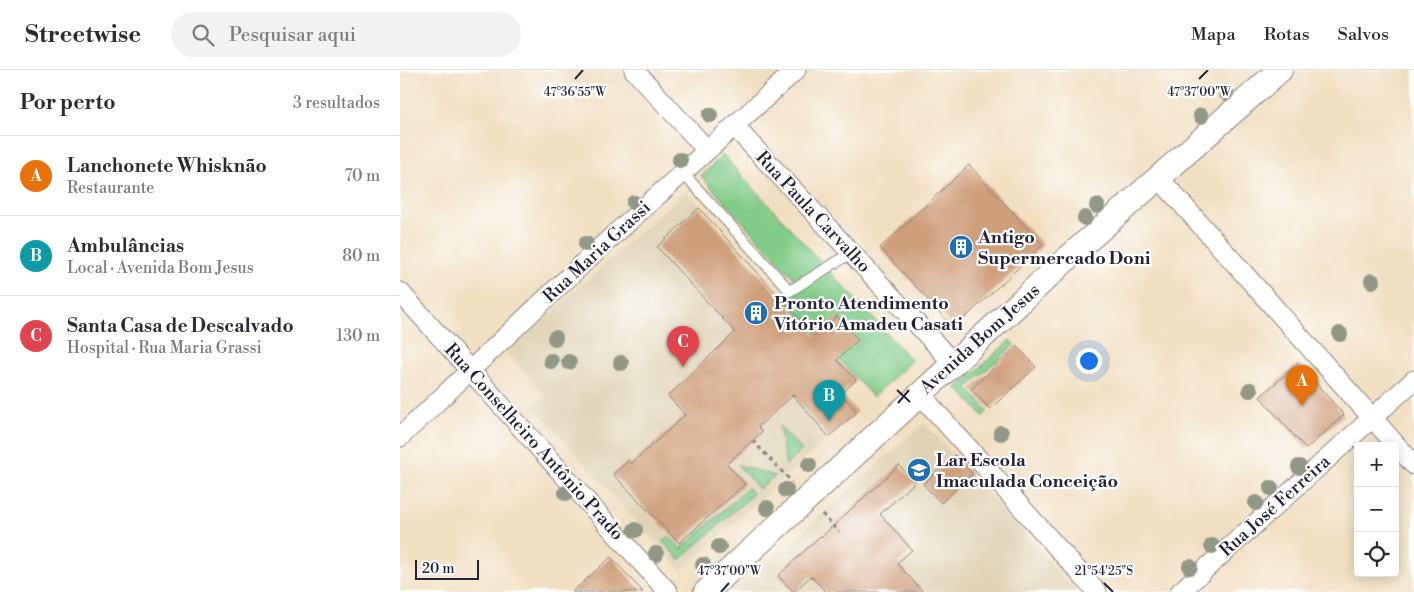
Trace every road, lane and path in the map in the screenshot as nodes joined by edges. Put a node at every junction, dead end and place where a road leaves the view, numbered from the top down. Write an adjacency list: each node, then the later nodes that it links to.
1 (634, 70): 5 (street)
2 (796, 70): 4 (street, Rua Maria Grassi)
3 (1280, 70): 7 (street, Avenida Bom Jesus)
4 (734, 126): 5 (street, Rua Maria Grassi); 8 (street, Rua Paula Carvalho)
5 (707, 150): 6 (street, Rua Maria Grassi)
6 (683, 173): 8 (lane); 11 (street, Rua Maria Grassi)
7 (1159, 178): 10 (street, Avenida Bom Jesus); 14 (street)
8 (851, 253): 10 (street, Rua Paula Carvalho)
9 (400, 292): 11 (street, Rua Conselheiro Antônio Prado)
10 (954, 364): 13 (street, Avenida Bom Jesus)
11 (471, 371): 15 (street, Rua Maria Grassi); 20 (street, Rua Conselheiro Antônio Prado)
12 (1414, 380): 14 (street, Rua José Ferreira)
13 (920, 394): 18 (street, Avenida Bom Jesus); 22 (street)
14 (1372, 419): 17 (street); 23 (street, Rua José Ferreira)
15 (400, 437)
16 (753, 441): 18 (path)
17 (1414, 466)
18 (815, 506): 19 (path); 21 (street, Avenida Bom Jesus)
19 (839, 532)
20 (668, 592)
21 (706, 592)
22 (1097, 592)
23 (1180, 592)

